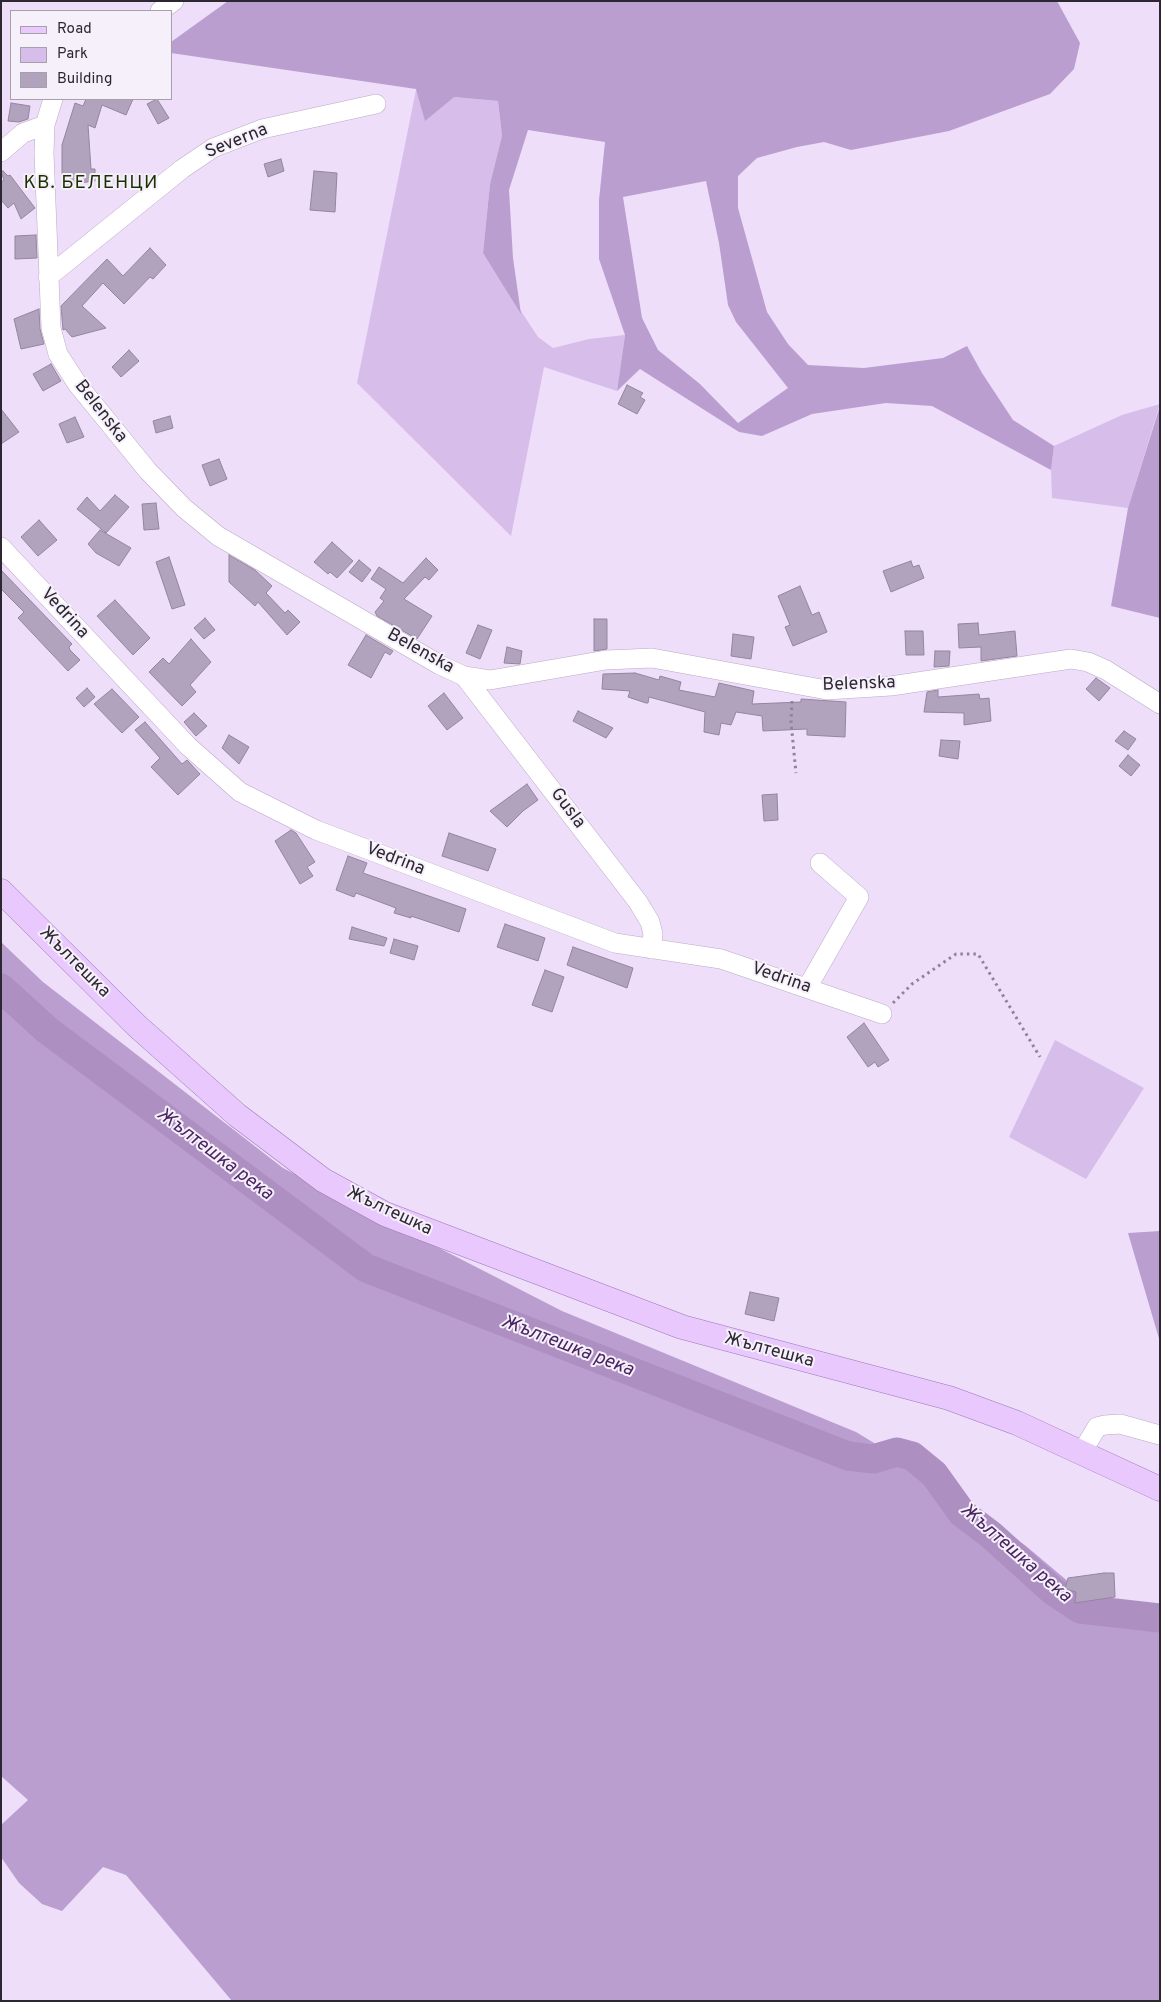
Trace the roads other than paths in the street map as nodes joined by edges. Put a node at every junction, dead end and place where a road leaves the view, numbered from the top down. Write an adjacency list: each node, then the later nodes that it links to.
1 (174, 1): 2 (street)
2 (161, 10)
3 (53, 100): 5 (street, Belenska)
4 (376, 104): 7 (street, Severna)
5 (45, 125): 6 (street); 7 (street, Belenska)
6 (1, 152)
7 (48, 277): 9 (street, Belenska)
8 (1, 546): 13 (street, Vedrina)
9 (464, 676): 10 (street, Belenska); 13 (street, Gusla)
10 (1160, 704)
11 (820, 863): 14 (street)
12 (1, 891): 17 (main road, Жълтешка)
13 (651, 949): 14 (street, Vedrina)
14 (808, 988): 15 (street, Vedrina)
15 (882, 1014)
16 (1160, 1435): 17 (street)
17 (1082, 1452): 18 (main road, Жълтешка)
18 (1160, 1489)

